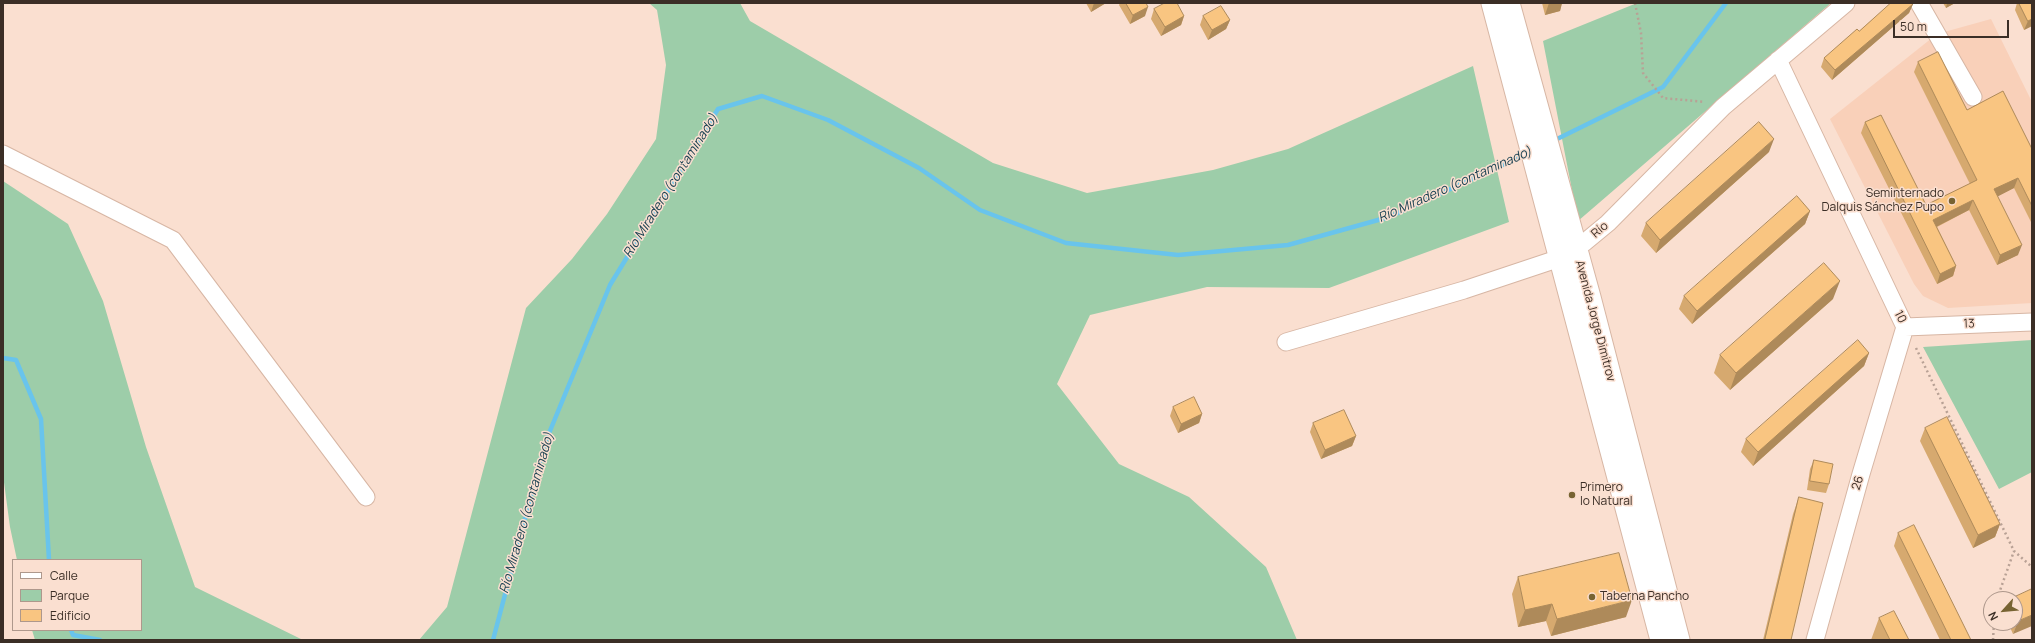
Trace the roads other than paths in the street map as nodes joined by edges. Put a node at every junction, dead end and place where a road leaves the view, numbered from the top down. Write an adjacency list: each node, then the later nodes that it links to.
1 (1492, 3): 7 (main road, Avenida Jorge Dimitrov)
2 (1509, 3): 7 (main road, Avenida Jorge Dimitrov)
3 (1846, 3): 5 (street, Río)
4 (1919, 3): 6 (street)
5 (1778, 60): 9 (street, Río); 11 (street, 10)
6 (1973, 97)
7 (1530, 111): 9 (main road, Avenida Jorge Dimitrov)
8 (3, 154): 13 (street)
9 (1567, 253): 12 (street, Río); 14 (main road, Avenida Jorge Dimitrov); 15 (main road, Avenida Jorge Dimitrov)
10 (2032, 322): 11 (street, 13)
11 (1905, 327): 16 (street, 26)
12 (1286, 342)
13 (366, 497)
14 (1661, 640)
15 (1679, 640)
16 (1815, 640)

